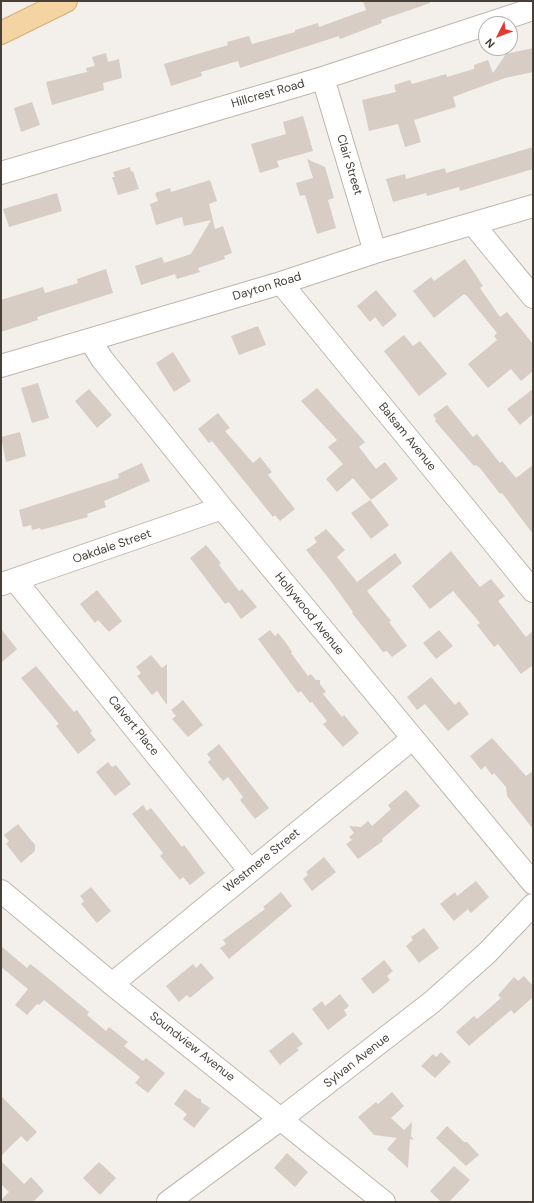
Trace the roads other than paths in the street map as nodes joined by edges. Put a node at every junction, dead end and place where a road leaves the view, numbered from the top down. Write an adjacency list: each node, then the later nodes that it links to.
1 (66, 1): 3 (main road)
2 (533, 9): 4 (street, Hillcrest Road)
3 (1, 33)
4 (323, 78): 5 (street, Hillcrest Road); 8 (street, Clair Street)
5 (1, 173)
6 (533, 206): 7 (street, Dayton Road)
7 (473, 224): 8 (street, Dayton Road); 10 (street)
8 (375, 252): 9 (street, Dayton Road)
9 (281, 283): 11 (street, Dayton Road); 15 (street, Balsam Avenue)
10 (533, 297)
11 (90, 340): 12 (street, Dayton Road); 13 (street, Hollywood Avenue)
12 (1, 366)
13 (222, 508): 14 (street, Oakdale Street); 16 (street, Hollywood Avenue)
14 (8, 582): 17 (street, Calvert Place)
15 (533, 591)
16 (412, 739): 17 (street, Westmere Street); 18 (street, Hollywood Avenue)
17 (250, 871): 21 (street, Westmere Street)
18 (533, 883)
19 (1, 891): 21 (street, Soundview Avenue)
20 (533, 905): 22 (street, Sylvan Avenue)
21 (112, 984): 22 (street, Soundview Avenue)
22 (282, 1118): 23 (street, Sylvan Avenue); 24 (street, Soundview Avenue)
23 (168, 1202)
24 (384, 1202)

